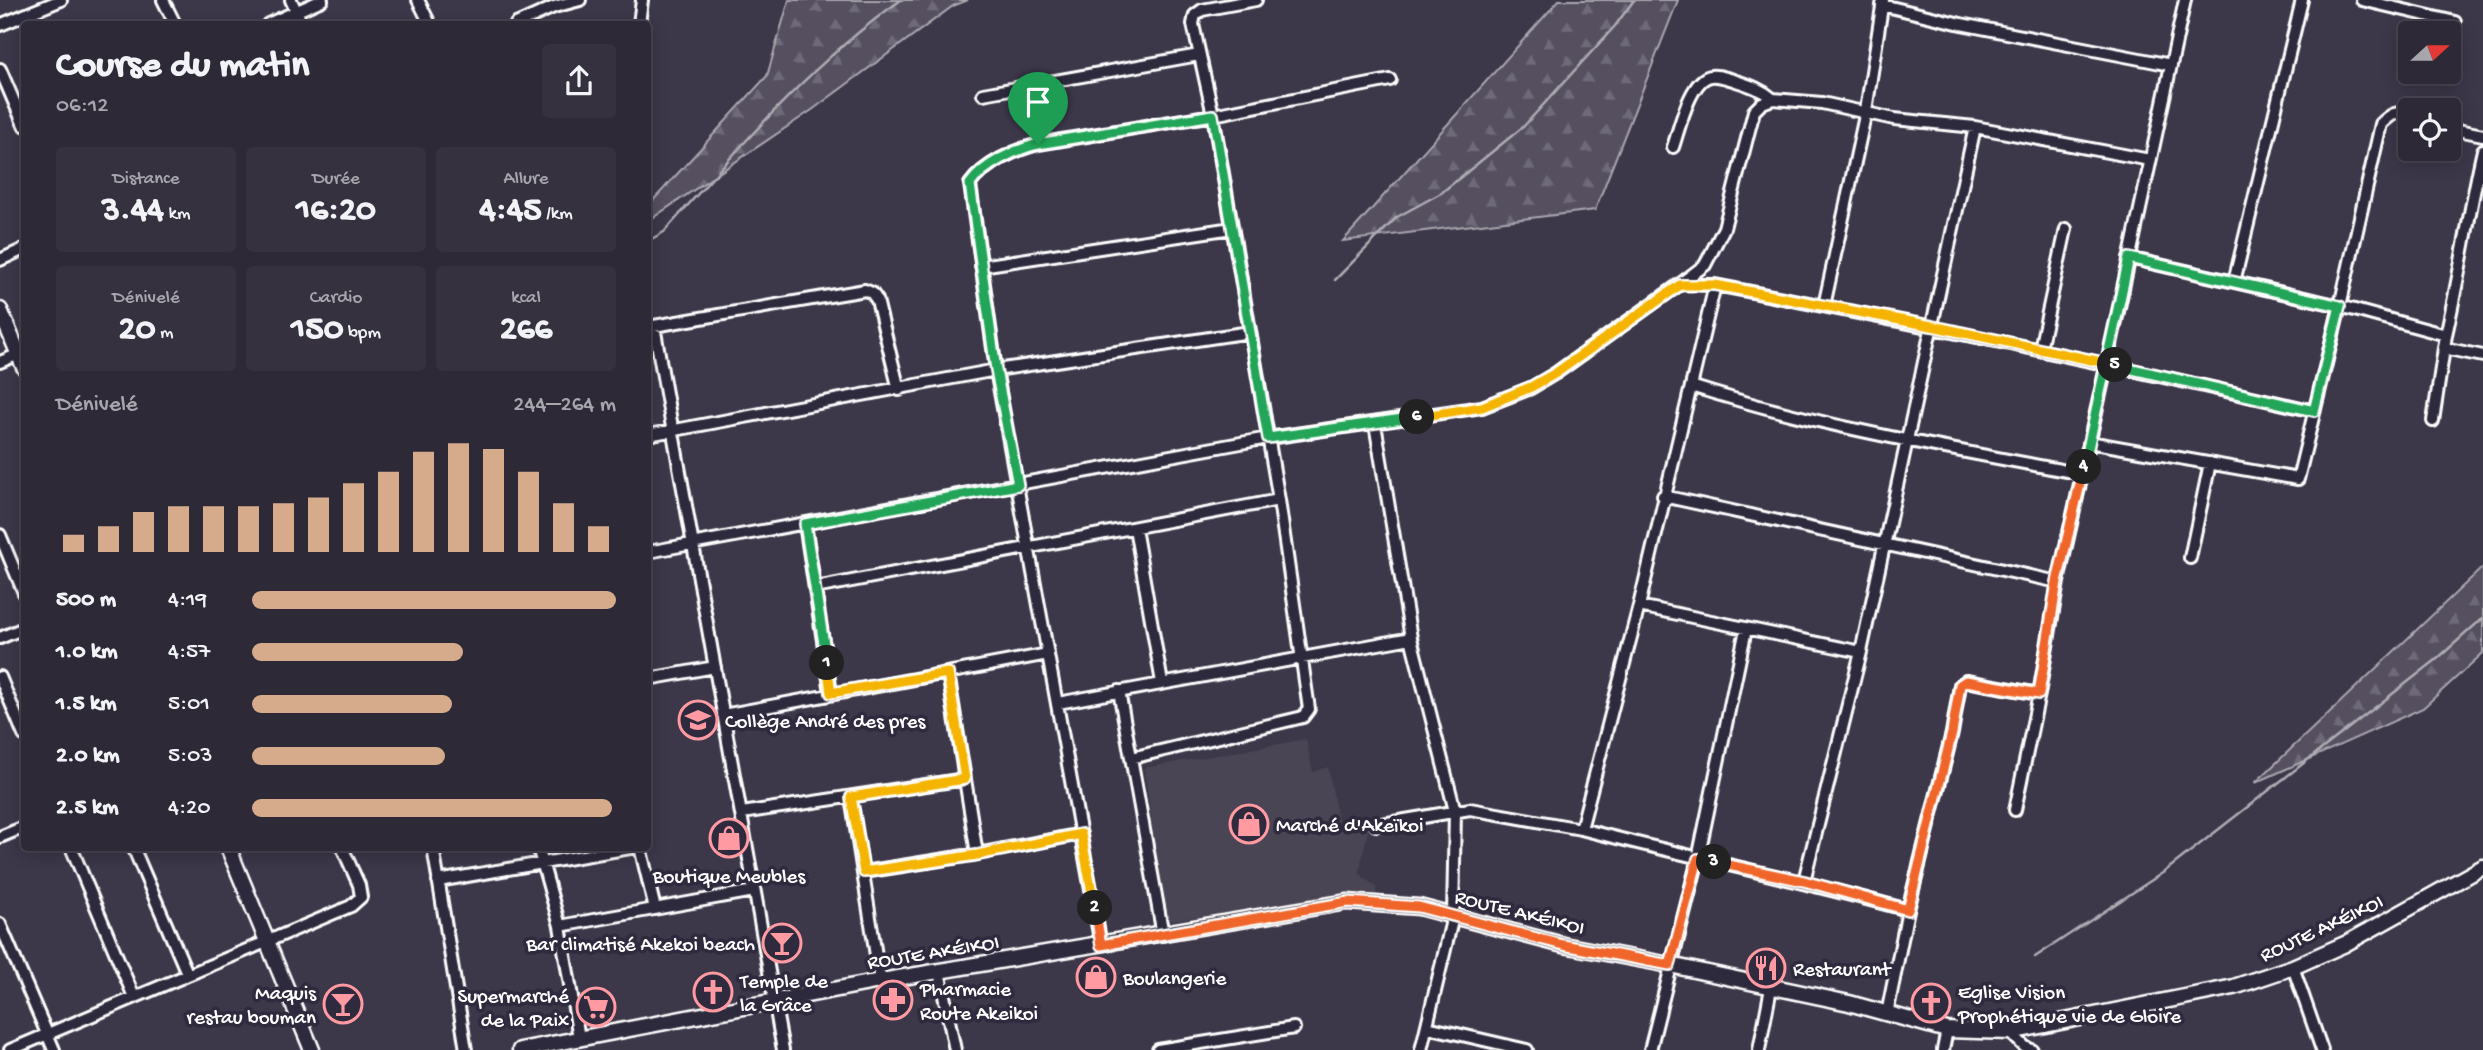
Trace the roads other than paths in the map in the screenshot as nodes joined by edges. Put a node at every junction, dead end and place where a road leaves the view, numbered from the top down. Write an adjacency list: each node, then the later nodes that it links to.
1 (61, 0): 21 (street)
2 (163, 0): 14 (street)
3 (291, 0): 13 (street)
4 (322, 0): 13 (street)
5 (418, 0): 17 (street)
6 (580, 0): 18 (street)
7 (642, 0): 19 (street)
8 (1256, 0): 22 (street)
9 (2185, 0): 23 (street)
10 (2302, 0): 44 (street)
11 (2362, 0): 20 (street)
12 (1882, 3): 23 (street); 28 (street)
13 (296, 11): 15 (street); 16 (street)
14 (174, 21)
15 (274, 21)
16 (301, 21)
17 (428, 21)
18 (523, 21)
19 (639, 21)
20 (2451, 21)
21 (0, 25)
22 (1199, 55): 26 (street); 30 (street)
23 (2171, 65): 37 (street)
24 (0, 69): 31 (street)
25 (1390, 80): 30 (street)
26 (983, 94)
27 (1773, 99): 28 (street); 35 (street); 45 (street)
28 (1866, 111): 32 (street); 47 (street)
29 (2398, 113): 48 (street)
30 (1213, 115): 38 (street); 43 (street)
31 (21, 118)
32 (1975, 127): 37 (street); 50 (street)
33 (2461, 131): 34 (street)
34 (2483, 135)
35 (1674, 147)
36 (2483, 150): 53 (street)
37 (2150, 160): 41 (street)
38 (1232, 228): 43 (street); 52 (street)
39 (2066, 229): 55 (street)
40 (21, 250): 42 (street)
41 (2129, 258): 44 (street); 60 (street)
42 (0, 260)
43 (981, 266): 61 (street)
44 (2234, 282): 48 (street)
45 (1680, 285): 46 (street); 66 (street)
46 (1715, 285): 47 (street); 62 (street)
47 (1824, 306): 50 (street)
48 (2340, 306): 53 (street); 64 (street)
49 (0, 310): 57 (street)
50 (1932, 326): 55 (street); 70 (street)
51 (651, 327): 63 (street); 67 (street)
52 (1250, 332): 61 (street); 69 (street)
53 (2446, 335): 54 (street)
54 (2444, 348): 56 (street); 65 (street)
55 (2040, 349): 60 (street)
56 (2483, 356)
57 (21, 359)
58 (21, 361): 59 (street)
59 (0, 362)
60 (2107, 363): 64 (street); 71 (street)
61 (996, 370): 63 (street); 74 (street)
62 (1691, 386): 70 (street); 75 (street)
63 (899, 390): 67 (street)
64 (2314, 411): 72 (street)
65 (2432, 421)
66 (1375, 424): 69 (street); 92 (street)
67 (672, 431): 68 (street); 80 (street)
68 (651, 434)
69 (1268, 438): 74 (street); 76 (street)
70 (1907, 441): 73 (street); 81 (street)
71 (2089, 442): 72 (street); 73 (street)
72 (2210, 463): 84 (street)
73 (2082, 474): 85 (street)
74 (1018, 485): 77 (street); 82 (street)
75 (1663, 496): 81 (street); 88 (street)
76 (1279, 500): 78 (street); 95 (street)
77 (805, 524): 80 (street); 87 (street)
78 (1135, 528): 82 (street); 100 (street)
79 (0, 536): 86 (street)
80 (694, 544): 83 (street); 96 (street)
81 (1885, 545): 85 (street); 93 (street)
82 (1030, 549): 87 (street); 94 (street)
83 (651, 551)
84 (2190, 558)
85 (2057, 582): 103 (street)
86 (21, 586)
87 (815, 588): 102 (street)
88 (1639, 606): 90 (street); 115 (street)
89 (21, 629): 91 (street)
90 (1746, 629): 93 (street); 127 (street)
91 (0, 638)
92 (1411, 638): 95 (street); 111 (street)
93 (1861, 652): 132 (street)
94 (1048, 654): 97 (street); 104 (street)
95 (1303, 656): 100 (street); 107 (street)
96 (715, 667): 99 (street); 105 (street)
97 (948, 673): 102 (street); 108 (street)
98 (0, 677): 106 (street)
99 (651, 678)
100 (1162, 683): 101 (street)
101 (1119, 691): 104 (street); 107 (street)
102 (831, 693): 105 (street)
103 (2039, 694): 110 (street); 135 (street)
104 (1058, 703): 116 (street)
105 (723, 715): 112 (street)
106 (21, 729)
107 (1131, 758): 139 (street)
108 (965, 779): 109 (street); 126 (street)
109 (851, 797): 112 (street); 130 (street)
110 (2015, 810)
111 (1455, 811): 113 (street); 115 (street); 136 (street)
112 (742, 813): 133 (street)
113 (1376, 825)
114 (21, 828): 117 (street)
115 (1581, 829): 127 (street)
116 (1081, 834): 126 (street); 141 (street)
117 (0, 837)
118 (73, 851): 148 (street)
119 (135, 851): 145 (street)
120 (230, 851): 140 (street)
121 (344, 851): 140 (street)
122 (434, 851): 131 (street)
123 (539, 851): 128 (street)
124 (614, 851): 128 (street)
125 (639, 851): 134 (street)
126 (977, 855): 130 (street)
127 (1698, 859): 132 (street); 142 (street)
128 (541, 863): 131 (street); 138 (street)
129 (2483, 867): 143 (street, ROUTE AKÉIKOI)
130 (864, 872): 146 (street)
131 (438, 881): 161 (street)
132 (1804, 881): 135 (street)
133 (754, 891): 134 (street); 149 (street)
134 (655, 909): 138 (street)
135 (1908, 910): 150 (street)
136 (1453, 916): 139 (street, ROUTE AKÉIKOI); 142 (street, ROUTE AKÉIKOI); 151 (street)
137 (0, 924): 155 (street)
138 (561, 926): 156 (street)
139 (1163, 935): 141 (street, ROUTE AKÉIKOI)
140 (268, 940): 145 (street); 160 (street)
141 (1101, 945): 144 (street, ROUTE AKÉIKOI)
142 (1670, 965): 147 (street, ROUTE AKÉIKOI); 168 (street)
143 (2293, 967): 154 (street, ROUTE AKÉIKOI); 172 (street)
144 (939, 971): 146 (street, ROUTE AKÉIKOI); 164 (street)
145 (187, 973): 148 (street)
146 (880, 981): 149 (street, ROUTE AKÉIKOI)
147 (1771, 988): 150 (street, ROUTE AKÉIKOI); 169 (street)
148 (134, 997): 155 (street)
149 (774, 1001): 156 (street, ROUTE AKÉIKOI); 163 (street)
150 (1887, 1014): 153 (street, ROUTE AKÉIKOI)
151 (1427, 1027): 166 (street); 167 (street)
152 (1294, 1028): 165 (street)
153 (1947, 1030): 154 (street, ROUTE AKÉIKOI); 170 (street)
154 (2010, 1032): 171 (street)
155 (47, 1034): 158 (street); 159 (street)
156 (579, 1038): 157 (street, ROUTE AKÉIKOI)
157 (554, 1047): 162 (street, ROUTE AKÉIKOI)
158 (10, 1050)
159 (54, 1050)
160 (312, 1050)
161 (466, 1050)
162 (520, 1050)
163 (783, 1050)
164 (955, 1050)
165 (1158, 1050)
166 (1421, 1050)
167 (1527, 1050)
168 (1650, 1050)
169 (1759, 1050)
170 (1943, 1050)
171 (2032, 1050)
172 (2322, 1050)

